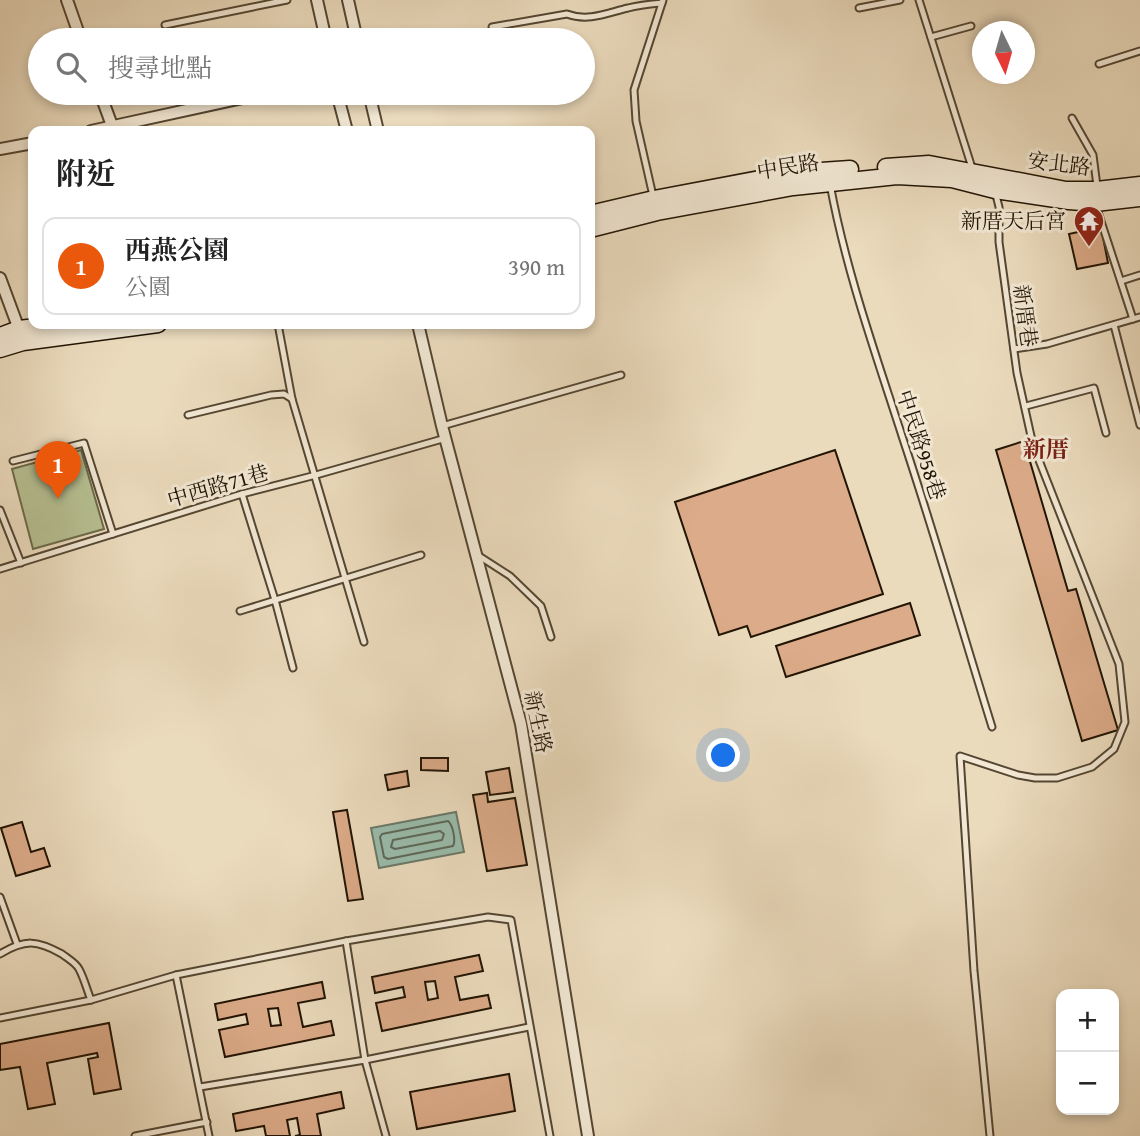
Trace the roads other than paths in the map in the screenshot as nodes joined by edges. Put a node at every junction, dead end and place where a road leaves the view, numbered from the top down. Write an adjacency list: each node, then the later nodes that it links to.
1 (67, 0): 12 (street)
2 (287, 0): 9 (lane)
3 (317, 0): 13 (street)
4 (348, 0): 14 (street)
5 (900, 0): 8 (lane)
6 (919, 0): 15 (lane)
7 (662, 1): 11 (lane); 35 (lane)
8 (859, 8)
9 (165, 25)
10 (971, 26): 15 (lane)
11 (492, 27)
12 (77, 28)
13 (323, 28)
14 (354, 28)
15 (931, 37): 29 (lane)
16 (1140, 51): 17 (lane)
17 (1099, 64)
18 (105, 105): 23 (street)
19 (215, 105): 24 (street)
20 (340, 105): 25 (street)
21 (372, 105): 26 (street)
22 (1072, 118): 33 (lane)
23 (113, 126)
24 (127, 126)
25 (346, 126)
26 (377, 126)
27 (28, 144): 28 (street)
28 (0, 149)
29 (974, 173): 30 (main road, 中民路); 32 (lane); 33 (main road, 安北路)
30 (829, 176): 32 (main road, 中民路); 35 (main road, 中民路); 74 (lane, 中民路958巷)
31 (1140, 185): 33 (main road, 安北路)
32 (995, 190): 33 (main road, 安北路); 50 (lane, 新厝巷)
33 (1096, 197): 34 (main road, 安北路); 40 (lane)
34 (1140, 198)
35 (656, 205): 36 (main road, 中民路); 37 (main road, 中民路)
36 (595, 213)
37 (595, 227)
38 (1140, 275): 40 (lane)
39 (0, 278): 48 (street)
40 (1121, 281): 41 (lane)
41 (1137, 318): 42 (lane)
42 (1114, 325): 50 (lane); 55 (lane)
43 (45, 329): 48 (main road)
44 (101, 329): 48 (main road)
45 (279, 329): 52 (lane)
46 (419, 329): 56 (street, 新生路)
47 (0, 335): 48 (main road)
48 (21, 336): 49 (main road)
49 (0, 349)
50 (1014, 349): 53 (lane, 新厝巷)
51 (621, 374): 56 (lane)
52 (292, 399): 54 (lane); 60 (lane)
53 (1026, 406): 57 (lane); 91 (lane, 新厝巷)
54 (188, 415)
55 (1140, 425)
56 (442, 426): 58 (street, 新生路)
57 (1106, 433)
58 (446, 438): 60 (lane, 中西路71巷); 65 (street, 新生路)
59 (13, 461): 63 (lane)
60 (316, 475): 61 (lane, 中西路71巷); 68 (lane)
61 (242, 494): 63 (lane, 中西路71巷); 69 (lane)
62 (0, 510): 66 (lane)
63 (113, 534): 66 (lane, 中西路71巷)
64 (421, 555): 68 (lane)
65 (476, 555): 71 (lane); 90 (street, 新生路)
66 (21, 563): 67 (lane, 中西路71巷)
67 (0, 569)
68 (345, 577): 69 (lane); 72 (lane)
69 (275, 600): 70 (lane); 73 (lane)
70 (240, 611)
71 (551, 637)
72 (364, 642)
73 (293, 668)
74 (992, 727)
75 (0, 897): 77 (lane)
76 (346, 941): 79 (lane); 82 (lane); 83 (lane)
77 (17, 944): 78 (lane); 80 (lane)
78 (0, 954)
79 (176, 975): 80 (lane); 84 (lane)
80 (91, 1000): 81 (lane)
81 (0, 1018)
82 (529, 1027): 83 (lane); 89 (lane)
83 (365, 1060): 84 (lane); 88 (lane)
84 (200, 1087): 85 (lane)
85 (207, 1122): 86 (lane); 87 (lane)
86 (135, 1136)
87 (209, 1136)
88 (386, 1136)
89 (550, 1136)
90 (588, 1136)
91 (990, 1136)

